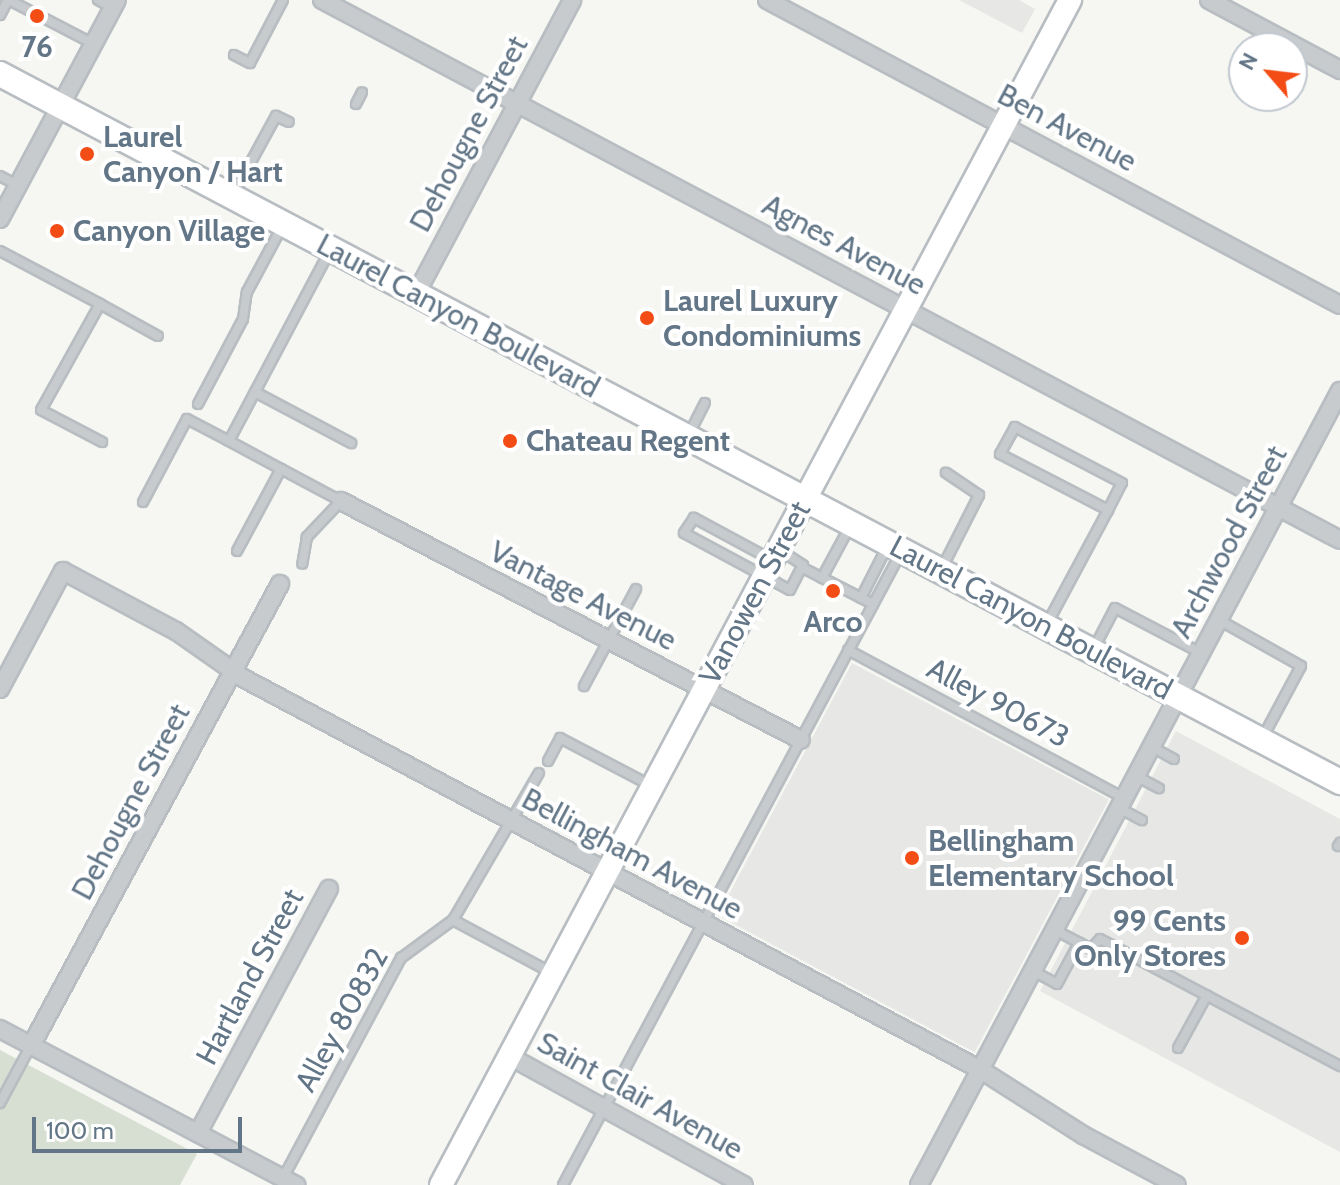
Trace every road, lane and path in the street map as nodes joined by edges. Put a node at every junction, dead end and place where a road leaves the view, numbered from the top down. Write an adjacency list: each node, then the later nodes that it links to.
1 (8, 0): 9 (lane); 10 (lane)
2 (283, 0): 11 (lane)
3 (322, 0): 15 (street, Agnes Avenue)
4 (572, 0): 15 (street, Dehougne Street)
5 (767, 0): 19 (street, Ben Avenue)
6 (1070, 0): 19 (main road, Vanowen Street)
7 (1209, 0): 12 (street)
8 (110, 3): 10 (street)
9 (0, 15)
10 (94, 44): 17 (street)
11 (234, 55)
12 (1340, 70)
13 (0, 74): 17 (main road, Laurel Canyon Boulevard)
14 (362, 92): 16 (lane)
15 (516, 103): 27 (street, Dehougne Street); 30 (street, Agnes Avenue)
16 (356, 104)
17 (60, 106): 21 (street); 22 (main road, Laurel Canyon Boulevard)
18 (289, 122): 22 (lane)
19 (1003, 126): 29 (street, Ben Avenue); 30 (main road, Vanowen Street)
20 (0, 176): 21 (lane)
21 (18, 186): 23 (street)
22 (232, 197): 24 (main road, Laurel Canyon Boulevard)
23 (0, 219)
24 (283, 225): 25 (main road, Laurel Canyon Boulevard); 35 (lane)
25 (331, 250): 27 (main road, Laurel Canyon Boulevard); 33 (lane)
26 (0, 251): 28 (lane)
27 (416, 294): 36 (main road, Laurel Canyon Boulevard)
28 (100, 304): 31 (lane); 38 (lane)
29 (1340, 305)
30 (905, 310): 42 (main road, Vanowen Street); 45 (street, Agnes Avenue)
31 (158, 336)
32 (1340, 391): 45 (street, Archwood Street)
33 (255, 392): 37 (lane); 39 (lane)
34 (705, 403): 36 (lane)
35 (198, 404)
36 (687, 437): 42 (main road, Laurel Canyon Boulevard)
37 (229, 441): 40 (lane); 44 (lane)
38 (102, 442)
39 (351, 443)
40 (281, 469): 43 (lane); 50 (lane)
41 (946, 473): 54 (lane)
42 (805, 499): 47 (main road, Laurel Canyon Boulevard); 51 (main road, Vanowen Street)
43 (341, 501): 52 (lane); 62 (street, Vantage Avenue)
44 (143, 502)
45 (1279, 508): 48 (street, Agnes Avenue); 60 (street, Archwood Street)
46 (1108, 510): 46 (lane); 61 (lane)
47 (852, 523): 49 (main road, Laurel Canyon Boulevard); 55 (lane)
48 (1340, 540)
49 (896, 546): 54 (main road, Laurel Canyon Boulevard); 58 (lane); 59 (lane)
50 (237, 551)
51 (771, 562): 51 (lane); 53 (lane); 53 (lane); 69 (main road, Vanowen Street)
52 (302, 564)
53 (803, 568): 55 (lane)
54 (941, 570): 61 (main road, Laurel Canyon Boulevard)
55 (822, 578): 58 (lane)
56 (280, 584): 66 (street, Dehougne Street)
57 (636, 589): 62 (lane)
58 (861, 598): 59 (lane)
59 (873, 604): 63 (lane)
60 (1219, 620): 65 (street, Archwood Street); 72 (lane)
61 (1046, 627): 64 (main road, Laurel Canyon Boulevard)
62 (608, 641): 67 (lane); 69 (street, Vantage Avenue)
63 (848, 650): 71 (lane); 81 (lane, Alley 90673)
64 (1093, 651): 65 (lane); 70 (main road, Laurel Canyon Boulevard)
65 (1201, 653): 70 (street, Archwood Street)
66 (233, 671): 68 (street, Bellingham Avenue); 83 (street, Bellingham Avenue); 94 (street, Dehougne Street)
67 (584, 686)
68 (0, 689)
69 (704, 689): 71 (street, Vantage Avenue); 79 (main road, Vanowen Street)
70 (1178, 697): 72 (main road, Laurel Canyon Boulevard); 73 (street, Archwood Street)
71 (801, 740): 87 (lane)
72 (1261, 741): 78 (main road, Laurel Canyon Boulevard)
73 (1152, 747): 74 (lane); 77 (street, Archwood Street)
74 (1174, 759)
75 (548, 761): 79 (lane)
76 (539, 773): 83 (lane, Alley 80832)
77 (1136, 776): 80 (lane); 81 (street, Archwood Street)
78 (1340, 782)
79 (652, 787): 84 (main road, Vanowen Street)
80 (1159, 788)
81 (1122, 803): 82 (lane, Alley 90673); 88 (street, Archwood Street)
82 (1142, 820)
83 (510, 821): 84 (street, Bellingham Avenue); 86 (lane, Alley 80832)
84 (607, 872): 87 (street, Bellingham Avenue); 91 (main road, Vanowen Street)
85 (329, 889): 101 (street, Hartland Street)
86 (453, 920): 91 (lane); 102 (lane, Alley 80832)
87 (703, 923): 98 (street, Bellingham Avenue); 100 (lane)
88 (1055, 930): 89 (lane); 90 (street, Archwood Street)
89 (1079, 943): 90 (lane); 92 (lane)
90 (1033, 971): 98 (street, Archwood Street)
91 (553, 973): 96 (main road, Vanowen Street)
92 (1207, 995): 95 (lane); 97 (lane)
93 (0, 1029): 94 (street)
94 (31, 1046): 99 (lane); 101 (street)
95 (1178, 1048)
96 (509, 1056): 100 (street, Saint Clair Avenue); 103 (main road, Vanowen Street)
97 (1340, 1066)
98 (981, 1070): 106 (street, Archwood Street); 107 (street, Bellingham Avenue)
99 (0, 1103)
100 (603, 1110): 104 (lane); 105 (street, Saint Clair Avenue)
101 (198, 1133): 102 (street)
102 (290, 1182)
103 (441, 1185)
104 (563, 1185)
105 (744, 1185)
106 (919, 1185)
107 (1177, 1185)

